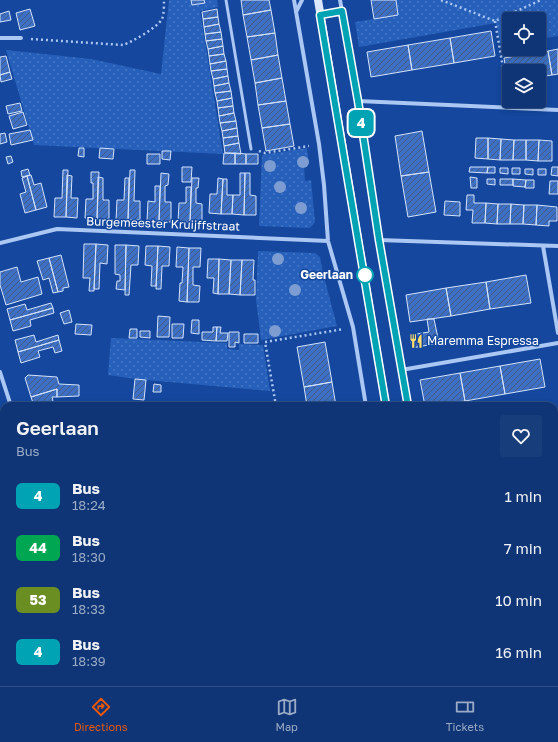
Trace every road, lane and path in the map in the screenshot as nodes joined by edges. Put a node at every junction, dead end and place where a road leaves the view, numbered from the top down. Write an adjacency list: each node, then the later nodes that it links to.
1 (164, 0): 14 (path)
2 (226, 0): 19 (lane)
3 (294, 0): 10 (street)
4 (302, 0): 10 (street)
5 (318, 0): 11 (street)
6 (340, 0): 9 (street)
7 (441, 0): 12 (path)
8 (541, 0): 12 (path)
9 (342, 11): 11 (street); 16 (street)
10 (296, 12): 18 (street)
11 (320, 15): 33 (street)
12 (495, 21): 15 (path)
13 (0, 38): 14 (street)
14 (21, 38)
15 (503, 64)
16 (358, 101): 17 (street); 20 (street)
17 (558, 110)
18 (319, 144): 19 (path); 21 (street)
19 (251, 149)
20 (379, 240): 23 (street); 28 (street)
21 (328, 241): 22 (street, Burgemeester Kruijffstraat); 25 (street)
22 (0, 243)
23 (543, 246): 24 (street); 26 (street)
24 (558, 246)
25 (352, 327): 31 (path); 32 (street)
26 (558, 333)
27 (558, 344): 28 (street)
28 (401, 370): 34 (street)
29 (0, 372): 30 (street)
30 (9, 402)
31 (275, 402)
32 (365, 402)
33 (385, 402)
34 (407, 402)

